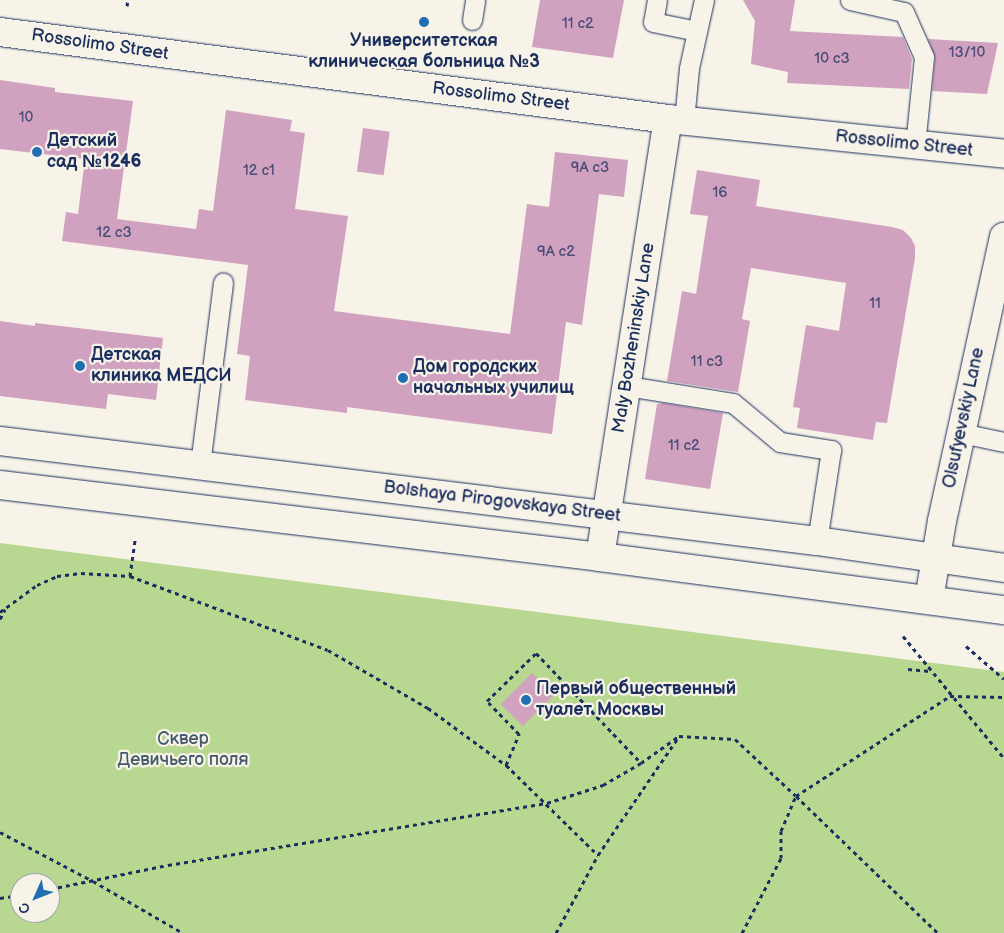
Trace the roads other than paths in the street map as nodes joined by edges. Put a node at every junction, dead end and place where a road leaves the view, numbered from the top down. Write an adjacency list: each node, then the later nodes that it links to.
1 (475, 0): 5 (lane)
2 (657, 0): 6 (lane)
3 (704, 0): 6 (lane)
4 (850, 0): 9 (lane)
5 (472, 20)
6 (697, 30): 8 (lane)
7 (0, 32): 8 (main road, Rossolimo Street)
8 (676, 120): 9 (main road, Rossolimo Street); 14 (main road, Maly Bozheninskiy Lane)
9 (915, 145): 10 (main road, Rossolimo Street)
10 (1004, 154)
11 (1004, 238): 13 (main road, Olsufyevskiy Lane)
12 (224, 282): 18 (lane)
13 (998, 297): 15 (main road, Olsufyevskiy Lane)
14 (626, 386): 20 (main road, Maly Bozheninskiy Lane); 21 (lane)
15 (961, 433): 17 (lane); 23 (main road, Olsufyevskiy Lane)
16 (0, 440): 18 (main road, Bolshaya Pirogovskaya Street)
17 (1004, 442)
18 (200, 465): 20 (main road, Bolshaya Pirogovskaya Street)
19 (0, 485): 22 (main road)
20 (607, 514): 21 (main road, Bolshaya Pirogovskaya Street); 22 (main road, Maly Bozheninskiy Lane)
21 (817, 540): 23 (main road, Bolshaya Pirogovskaya Street)
22 (600, 557): 25 (main road)
23 (936, 557): 24 (main road, Bolshaya Pirogovskaya Street); 25 (main road, Olsufyevskiy Lane)
24 (1004, 568)
25 (929, 600): 26 (main road)
26 (1004, 610)

